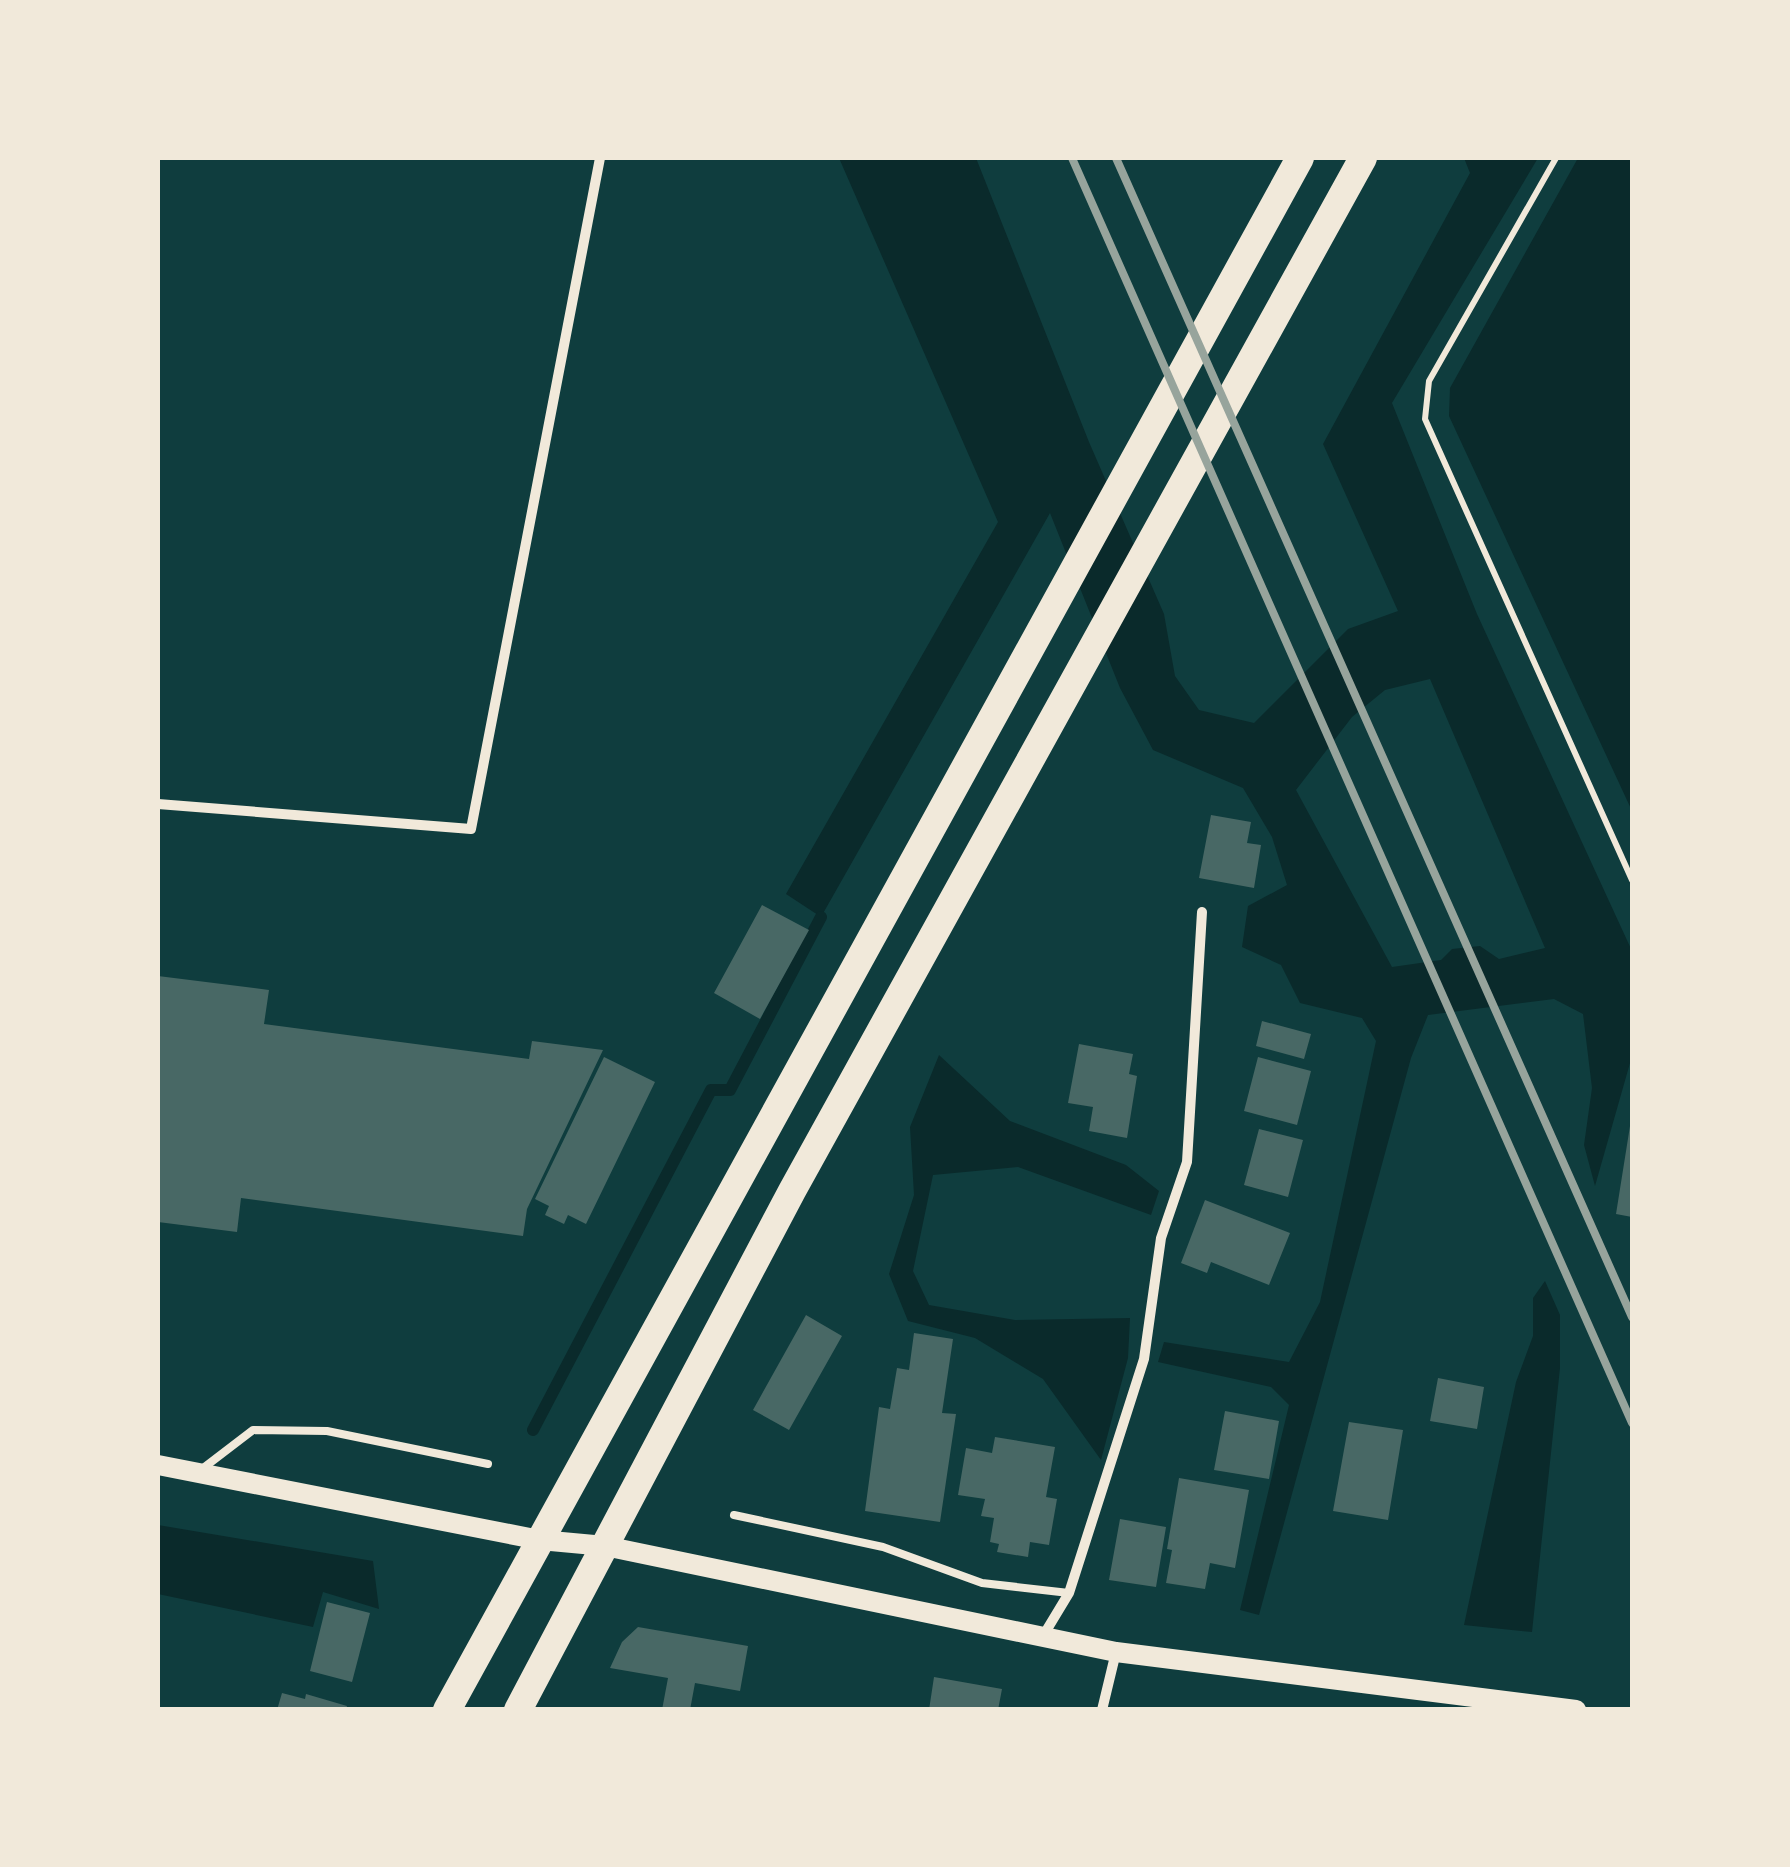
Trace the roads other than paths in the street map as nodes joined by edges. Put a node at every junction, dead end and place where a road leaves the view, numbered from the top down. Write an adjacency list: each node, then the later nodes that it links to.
1 (600, 158): 4 (street)
2 (1300, 158): 10 (highway)
3 (1363, 158): 11 (highway)
4 (158, 804)
5 (1202, 912): 12 (street)
6 (488, 1464): 8 (lane)
7 (158, 1465): 8 (main road)
8 (194, 1474): 10 (main road)
9 (734, 1516): 12 (lane)
10 (540, 1540): 11 (main road); 16 (highway)
11 (605, 1546): 13 (main road); 17 (highway)
12 (1069, 1594): 13 (street)
13 (1042, 1637): 14 (main road)
14 (1116, 1652): 15 (main road); 18 (street)
15 (1545, 1708): 19 (main road)
16 (447, 1710)
17 (518, 1710)
18 (1102, 1710)
19 (1576, 1710)

